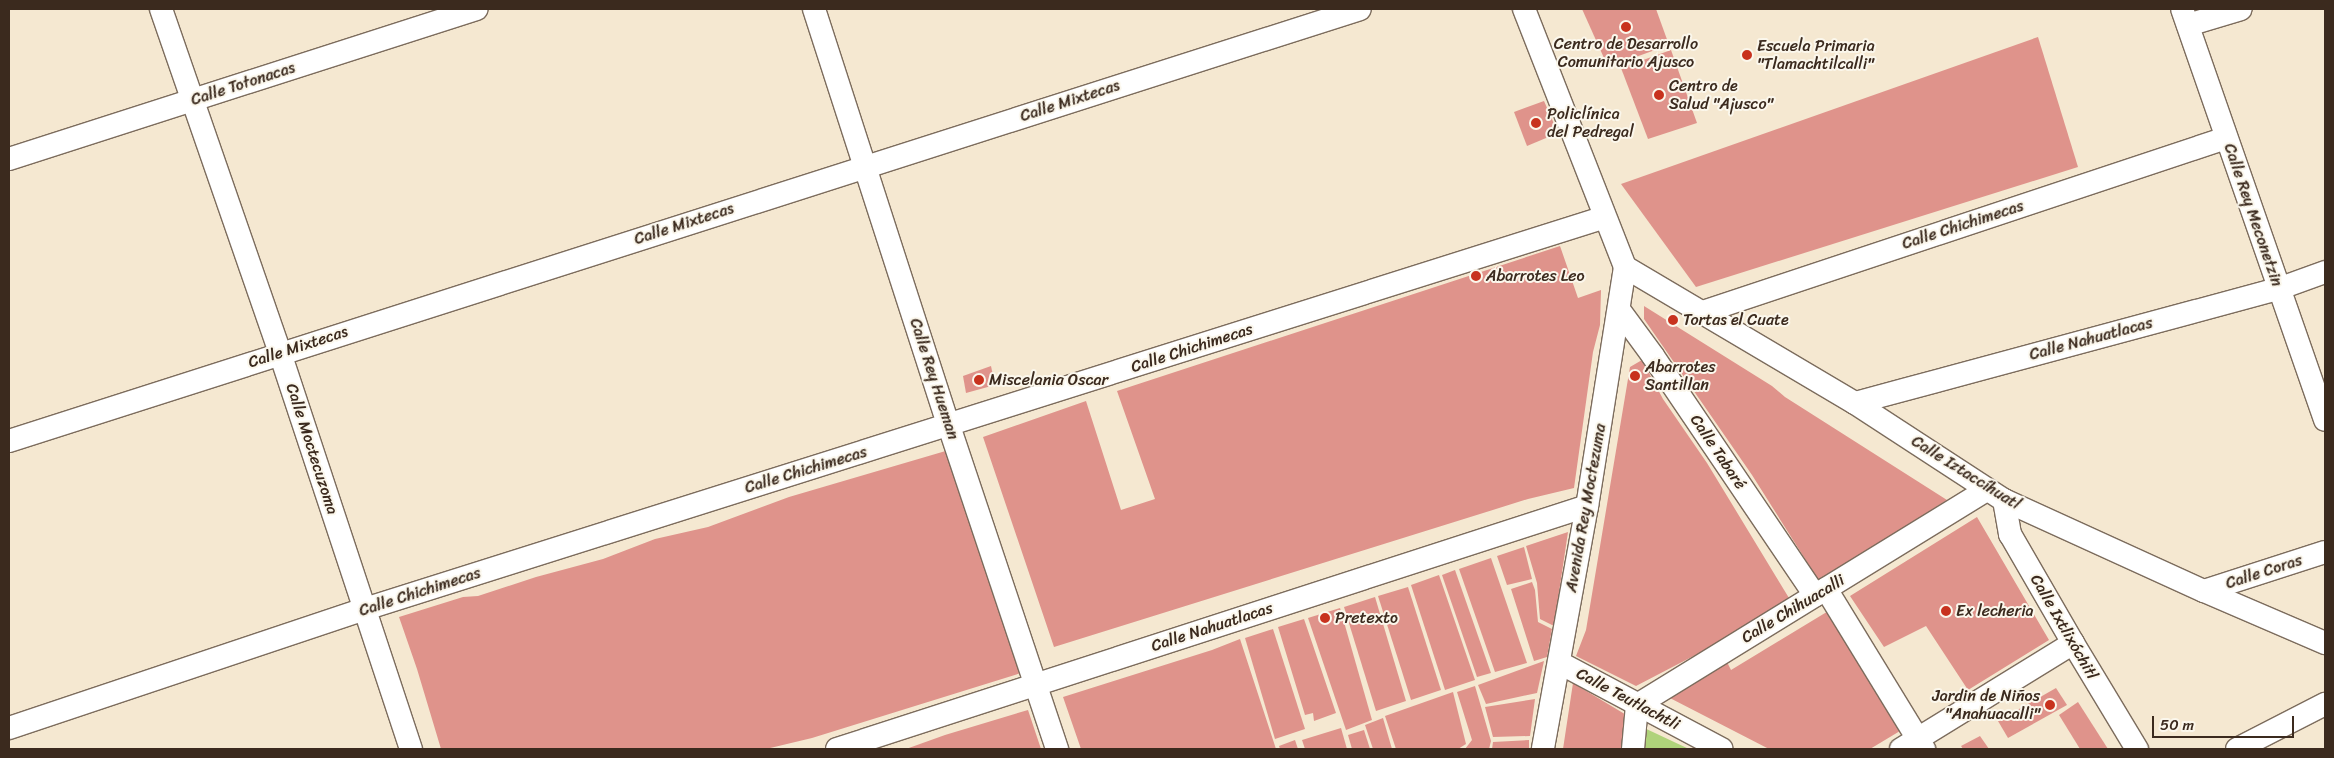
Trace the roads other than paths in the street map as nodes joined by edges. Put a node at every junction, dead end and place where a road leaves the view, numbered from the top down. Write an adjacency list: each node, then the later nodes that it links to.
1 (161, 9): 8 (street, Calle Moctecuzoma)
2 (477, 9): 8 (street, Calle Totonacas)
3 (814, 9): 11 (street, Calle Rey Hueman)
4 (1360, 9): 11 (street, Calle Mixtecas)
5 (1524, 9): 12 (street)
6 (2241, 9): 7 (street)
7 (2185, 17): 9 (street, Calle Rey Meconetzin)
8 (192, 100): 10 (street, Calle Totonacas); 18 (street, Calle Moctecuzoma)
9 (2226, 138): 15 (street, Calle Rey Meconetzin); 17 (street, Calle Chichimecas)
10 (9, 159)
11 (865, 166): 18 (street, Calle Mixtecas); 21 (street, Calle Rey Hueman)
12 (1605, 217): 13 (street); 21 (street, Calle Chichimecas)
13 (1625, 267): 16 (street, Avenida Rey Moctezuma); 17 (street, Calle Iztaccíhuatl)
14 (2325, 272): 15 (street, Calle Nahuatlacas)
15 (2278, 289): 19 (street, Calle Nahuatlacas); 20 (street, Calle Rey Meconetzin)
16 (1620, 311): 24 (street, Avenida Rey Moctezuma); 27 (street, Calle Tabaré)
17 (1700, 313): 19 (street, Calle Iztaccíhuatl)
18 (280, 353): 22 (street, Calle Mixtecas); 28 (street, Calle Moctecuzoma)
19 (1855, 403): 23 (street, Calle Iztaccíhuatl)
20 (2325, 420)
21 (949, 426): 28 (street, Calle Chichimecas); 32 (street, Calle Rey Hueman)
22 (9, 441)
23 (1995, 495): 26 (street, Calle Iztaccíhuatl); 27 (street, Calle Chihuacalli); 29 (street, Calle Ixtlixóchitl)
24 (1587, 506): 31 (street, Avenida Rey Moctezuma); 32 (street, Calle Nahuatlacas)
25 (2325, 552): 26 (street, Calle Coras)
26 (2204, 591): 30 (street, Calle Iztaccíhuatl)
27 (1820, 592): 34 (street, Calle Chihuacalli); 36 (street, Calle Tabaré)
28 (365, 609): 35 (street, Calle Chichimecas); 37 (street, Calle Moctecuzoma)
29 (2073, 643): 36 (street); 43 (street, Calle Ixtlixóchitl)
30 (2325, 643)
31 (1560, 663): 34 (street, Calle Teutlachtli); 40 (street, Avenida Rey Moctezuma)
32 (1036, 684): 38 (street, Calle Nahuatlacas); 39 (street, Calle Rey Hueman)
33 (2325, 704): 44 (street)
34 (1637, 705): 41 (street); 42 (street, Calle Teutlachtli)
35 (9, 728)
36 (1914, 746)
37 (411, 749)
38 (837, 749)
39 (1057, 749)
40 (1543, 749)
41 (1633, 749)
42 (1722, 749)
43 (2137, 749)
44 (2237, 749)

